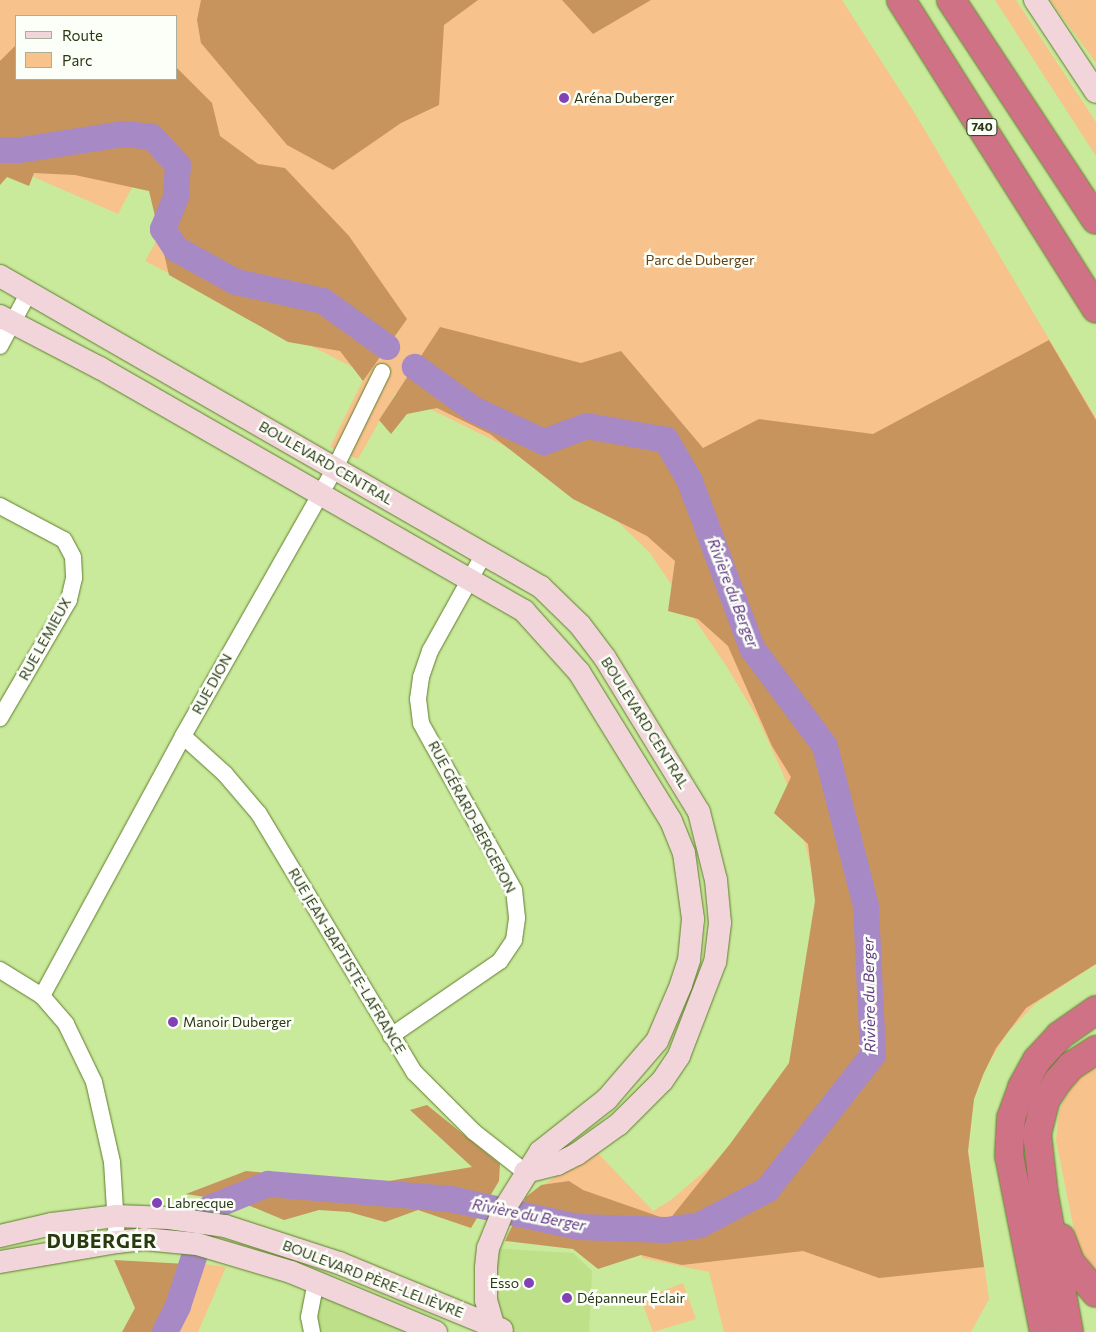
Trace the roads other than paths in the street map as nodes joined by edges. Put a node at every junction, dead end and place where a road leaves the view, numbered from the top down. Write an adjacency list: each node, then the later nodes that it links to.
1 (901, 0): 6 (highway, 740)
2 (951, 0): 5 (highway)
3 (1035, 0): 4 (street)
4 (1096, 91)
5 (1096, 220)
6 (1062, 255): 9 (highway, 740); 11 (highway)
7 (0, 276): 8 (street, BOULEVARD CENTRAL)
8 (29, 292): 10 (street); 14 (street, BOULEVARD CENTRAL)
9 (1096, 309)
10 (6, 320): 12 (street); 15 (street, BOULEVARD CENTRAL)
11 (1096, 327)
12 (0, 346)
13 (382, 372): 14 (street, RUE DION)
14 (335, 468): 15 (street, RUE DION); 17 (street, BOULEVARD CENTRAL)
15 (320, 492): 18 (street, BOULEVARD CENTRAL); 20 (street, RUE DION)
16 (0, 506): 19 (street, RUE LEMIEUX)
17 (484, 554): 18 (street, RUE GÉRARD-BERGERON); 26 (street, BOULEVARD CENTRAL)
18 (471, 579): 24 (street, RUE GÉRARD-BERGERON); 26 (street, BOULEVARD CENTRAL)
19 (0, 718)
20 (183, 736): 22 (street, RUE DION); 24 (street, RUE JEAN-BAPTISTE-LAFRANCE)
21 (0, 970): 22 (street)
22 (42, 996): 28 (street)
23 (1096, 1010): 38 (highway)
24 (391, 1036): 26 (street, RUE JEAN-BAPTISTE-LAFRANCE)
25 (1096, 1050): 27 (highway)
26 (525, 1172): 35 (street, BOULEVARD CENTRAL)
27 (1044, 1195): 34 (highway); 39 (highway)
28 (116, 1216): 29 (street, BOULEVARD PÈRE-LELIÈVRE); 30 (street, BOULEVARD PÈRE-LELIÈVRE); 31 (street)
29 (168, 1229): 31 (street, BOULEVARD PÈRE-LELIÈVRE); 33 (street, BOULEVARD PÈRE-LELIÈVRE); 35 (street, BOULEVARD PÈRE-LELIÈVRE)
30 (0, 1236)
31 (117, 1242): 32 (street, BOULEVARD PÈRE-LELIÈVRE)
32 (0, 1262)
33 (316, 1282): 36 (street); 37 (street, BOULEVARD PÈRE-LELIÈVRE)
34 (1096, 1293)
35 (498, 1330)
36 (312, 1332)
37 (436, 1332)
38 (1044, 1332)
39 (1069, 1332)

